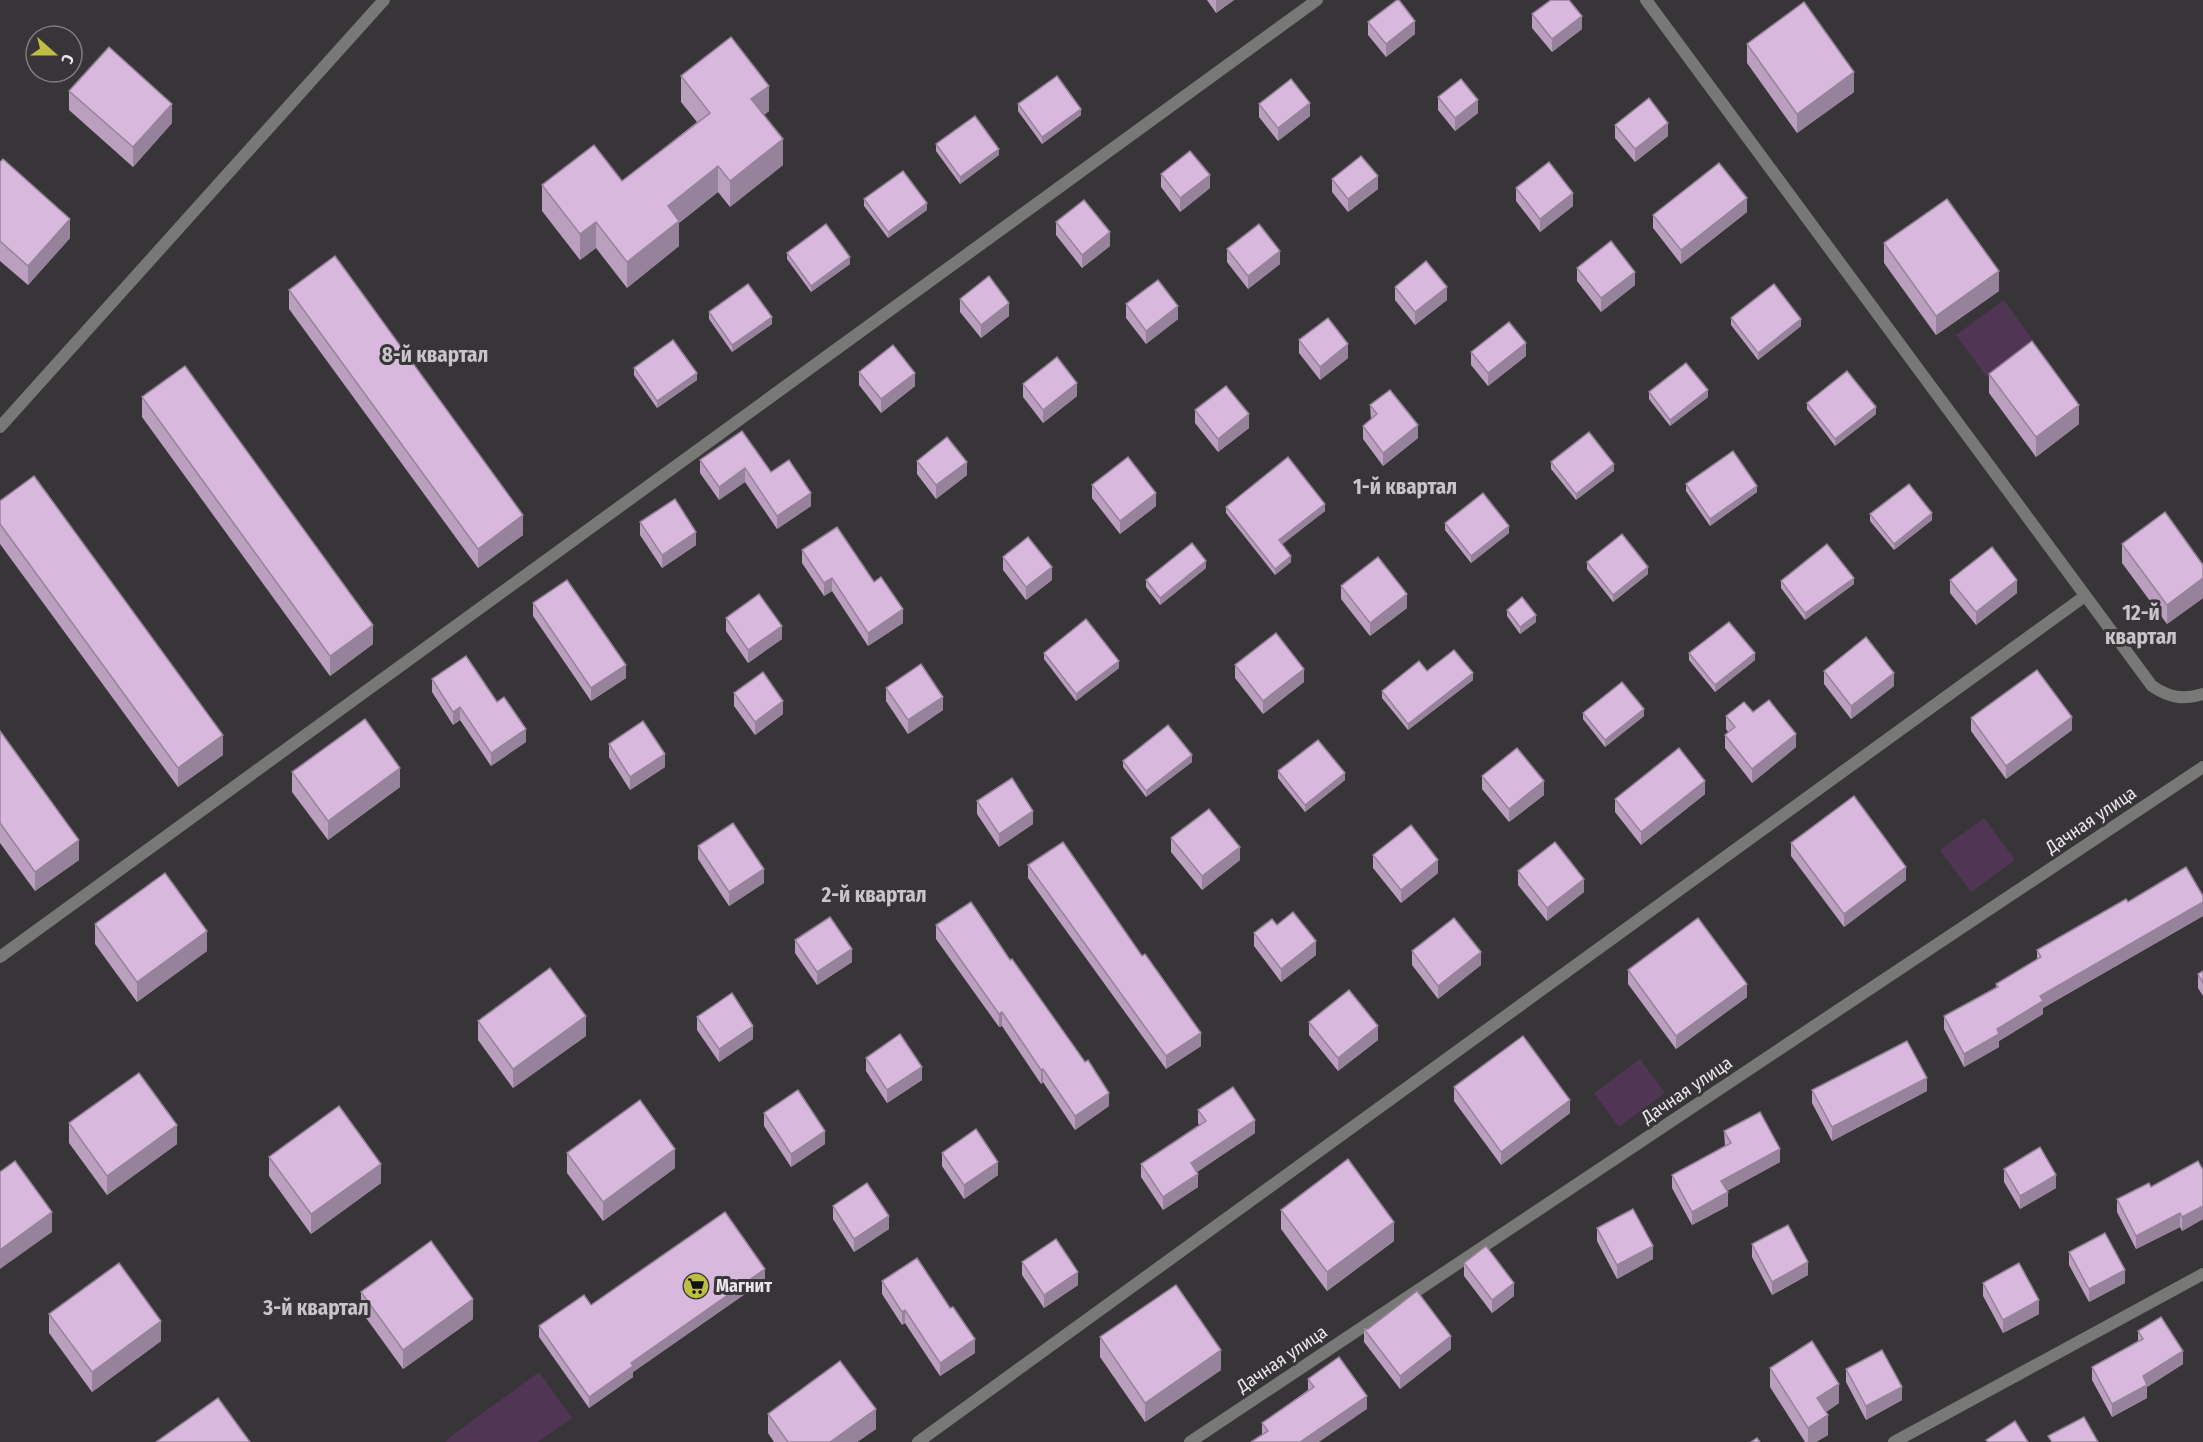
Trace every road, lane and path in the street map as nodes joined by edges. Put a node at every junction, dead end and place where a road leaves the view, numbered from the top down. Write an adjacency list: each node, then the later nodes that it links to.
1 (384, 0): 4 (street)
2 (1317, 0): 8 (street)
3 (1646, 0): 5 (street)
4 (0, 428)
5 (2085, 596): 6 (street); 10 (street)
6 (2203, 694)
7 (2203, 767): 11 (street, Дачная улица)
8 (0, 957)
9 (2203, 1274): 12 (street)
10 (918, 1442)
11 (1190, 1442)
12 (1894, 1442)

